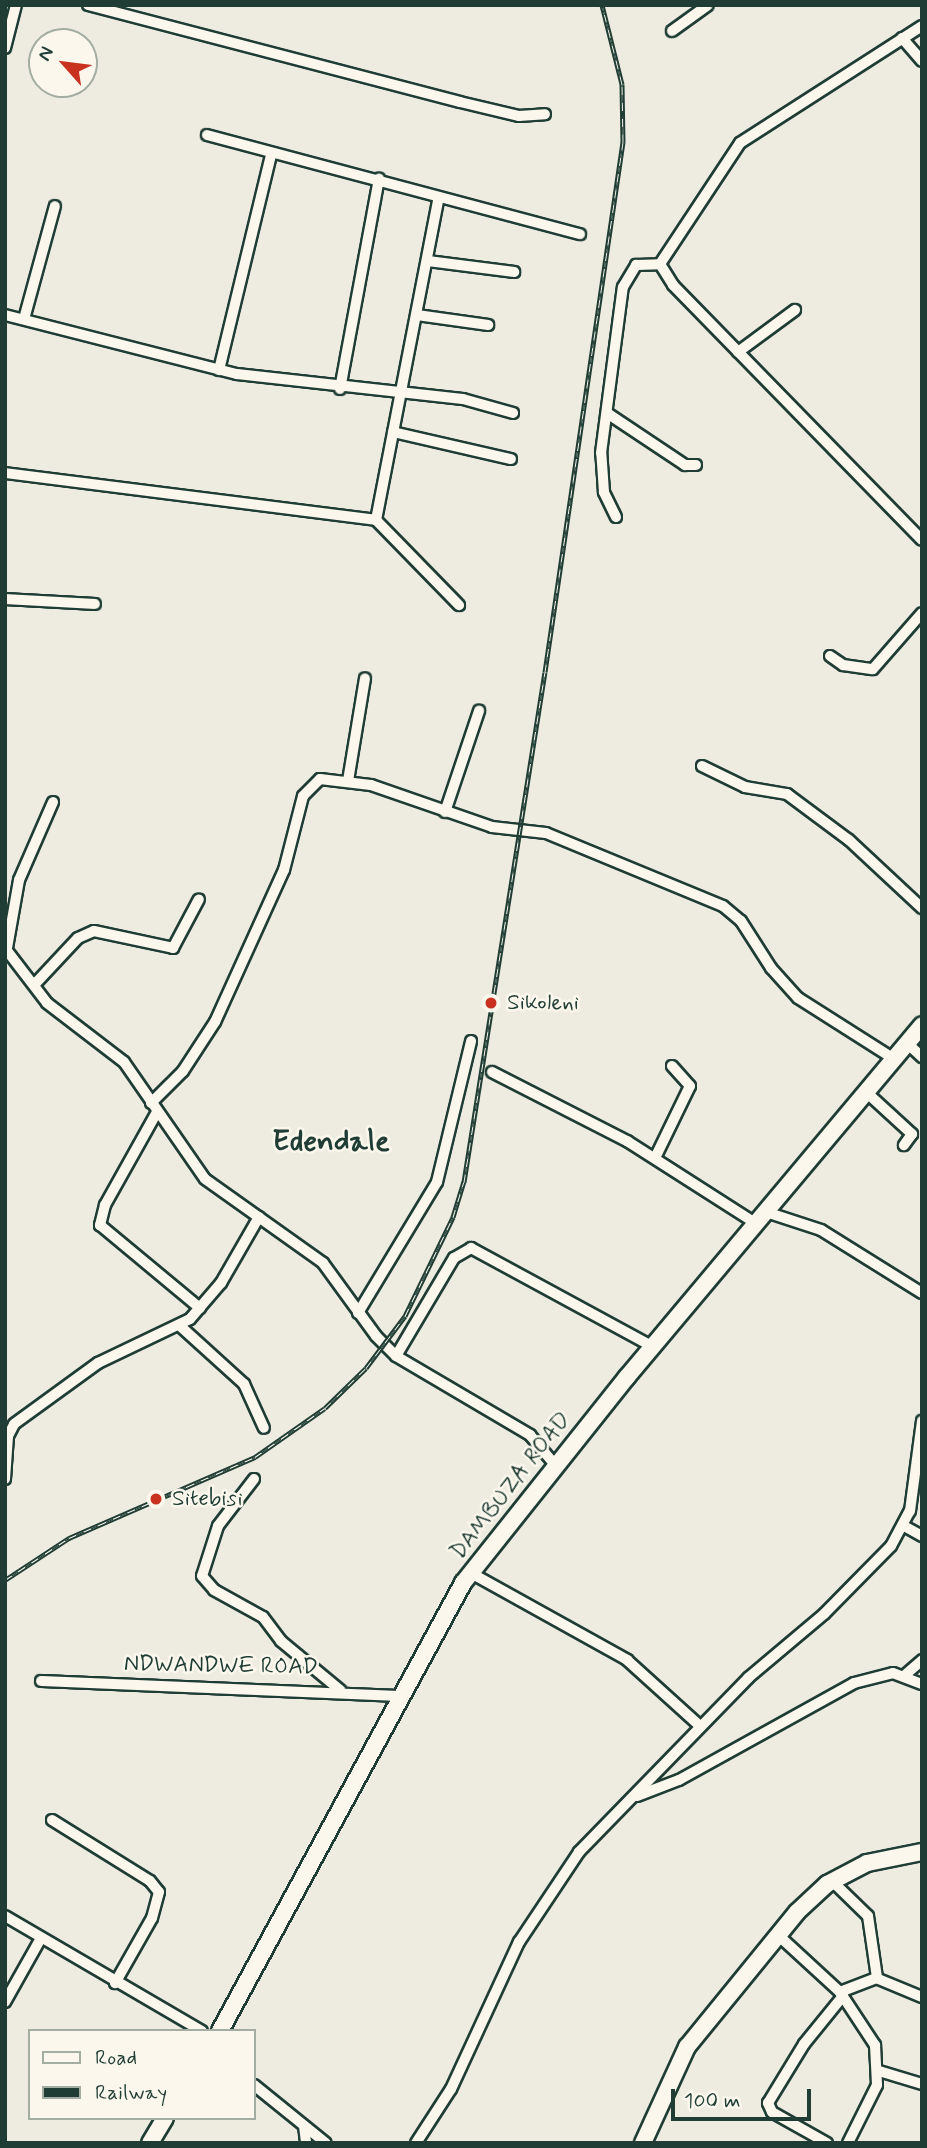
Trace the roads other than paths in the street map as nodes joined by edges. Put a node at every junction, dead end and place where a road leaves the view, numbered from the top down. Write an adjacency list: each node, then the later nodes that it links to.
1 (16, 5): 7 (street)
2 (88, 5): 9 (street)
3 (708, 5): 5 (street)
4 (922, 26): 6 (street)
5 (672, 31)
6 (902, 38): 8 (street); 17 (street)
7 (5, 48)
8 (922, 61)
9 (545, 114)
10 (207, 135): 11 (street)
11 (271, 155): 12 (street); 25 (street)
12 (379, 179): 13 (street); 26 (street)
13 (439, 197): 15 (street); 16 (street)
14 (55, 206): 22 (street)
15 (580, 234)
16 (428, 261): 18 (street); 21 (street)
17 (660, 264): 24 (street); 29 (street)
18 (514, 272)
19 (795, 310): 24 (street)
20 (5, 315): 22 (street)
21 (417, 315): 23 (street); 27 (street)
22 (24, 319): 25 (street)
23 (488, 325)
24 (738, 352): 36 (street)
25 (219, 370): 26 (street)
26 (340, 389): 27 (street)
27 (401, 393): 28 (street); 30 (street)
28 (513, 413)
29 (607, 413): 32 (street); 34 (street)
30 (393, 432): 31 (street); 35 (street)
31 (511, 459)
32 (696, 465)
33 (5, 473): 35 (street)
34 (616, 517)
35 (376, 520): 39 (street)
36 (922, 540)
37 (5, 599): 38 (street)
38 (95, 604)
39 (459, 605)
40 (922, 613): 41 (street)
41 (830, 656)
42 (365, 678): 45 (street)
43 (479, 711): 47 (street)
44 (702, 766): 49 (street)
45 (348, 781): 47 (street); 60 (street)
46 (53, 802): 50 (street)
47 (445, 812): 56 (street)
48 (198, 899): 51 (street)
49 (922, 908)
50 (6, 948): 51 (street)
51 (34, 985): 60 (street)
52 (922, 1026): 54 (street, DAMBUZA ROAD)
53 (471, 1041): 67 (street)
54 (907, 1043): 55 (street); 56 (street, DAMBUZA ROAD)
55 (922, 1058)
56 (894, 1059): 59 (street, DAMBUZA ROAD)
57 (672, 1066): 62 (street)
58 (492, 1072): 62 (street)
59 (865, 1091): 61 (street); 64 (street, DAMBUZA ROAD)
60 (154, 1107): 63 (street); 66 (street)
61 (904, 1146)
62 (655, 1158): 64 (street)
63 (259, 1217): 66 (street); 67 (street)
64 (761, 1217): 65 (street); 69 (street, DAMBUZA ROAD)
65 (922, 1293)
66 (200, 1308): 68 (street)
67 (358, 1313): 70 (street)
68 (179, 1325): 72 (street); 74 (street)
69 (653, 1347): 70 (street); 73 (street, DAMBUZA ROAD)
70 (396, 1356): 73 (street)
71 (922, 1421): 76 (street)
72 (264, 1428)
73 (555, 1466): 78 (street, DAMBUZA ROAD)
74 (5, 1479)
75 (254, 1479): 83 (street)
76 (904, 1526): 77 (street); 85 (street)
77 (922, 1536)
78 (471, 1573): 84 (street, DAMBUZA ROAD); 85 (street)
79 (922, 1660): 80 (street)
80 (905, 1675): 82 (street); 86 (street)
81 (41, 1681): 83 (street, NDWANDWE ROAD)
82 (922, 1684)
83 (340, 1690): 84 (street, NDWANDWE ROAD)
84 (400, 1696): 99 (street, DAMBUZA ROAD)
85 (700, 1726): 86 (street)
86 (634, 1797): 108 (street)
87 (52, 1820): 94 (street)
88 (922, 1853): 89 (street)
89 (832, 1881): 91 (street); 93 (street)
90 (5, 1916): 92 (street)
91 (778, 1935): 95 (street); 109 (street)
92 (41, 1938): 94 (street); 97 (street)
93 (877, 1978): 95 (street); 96 (street)
94 (115, 1983): 98 (street)
95 (841, 1994): 100 (street); 110 (street)
96 (922, 1997)
97 (5, 2002)
98 (198, 2029)
99 (221, 2029)
100 (879, 2071): 101 (street); 111 (street)
101 (922, 2084)
102 (256, 2087): 104 (street)
103 (164, 2120): 105 (street)
104 (304, 2126): 106 (street); 107 (street)
105 (150, 2143)
106 (306, 2143)
107 (326, 2143)
108 (415, 2143)
109 (643, 2143)
110 (827, 2143)
111 (848, 2143)

